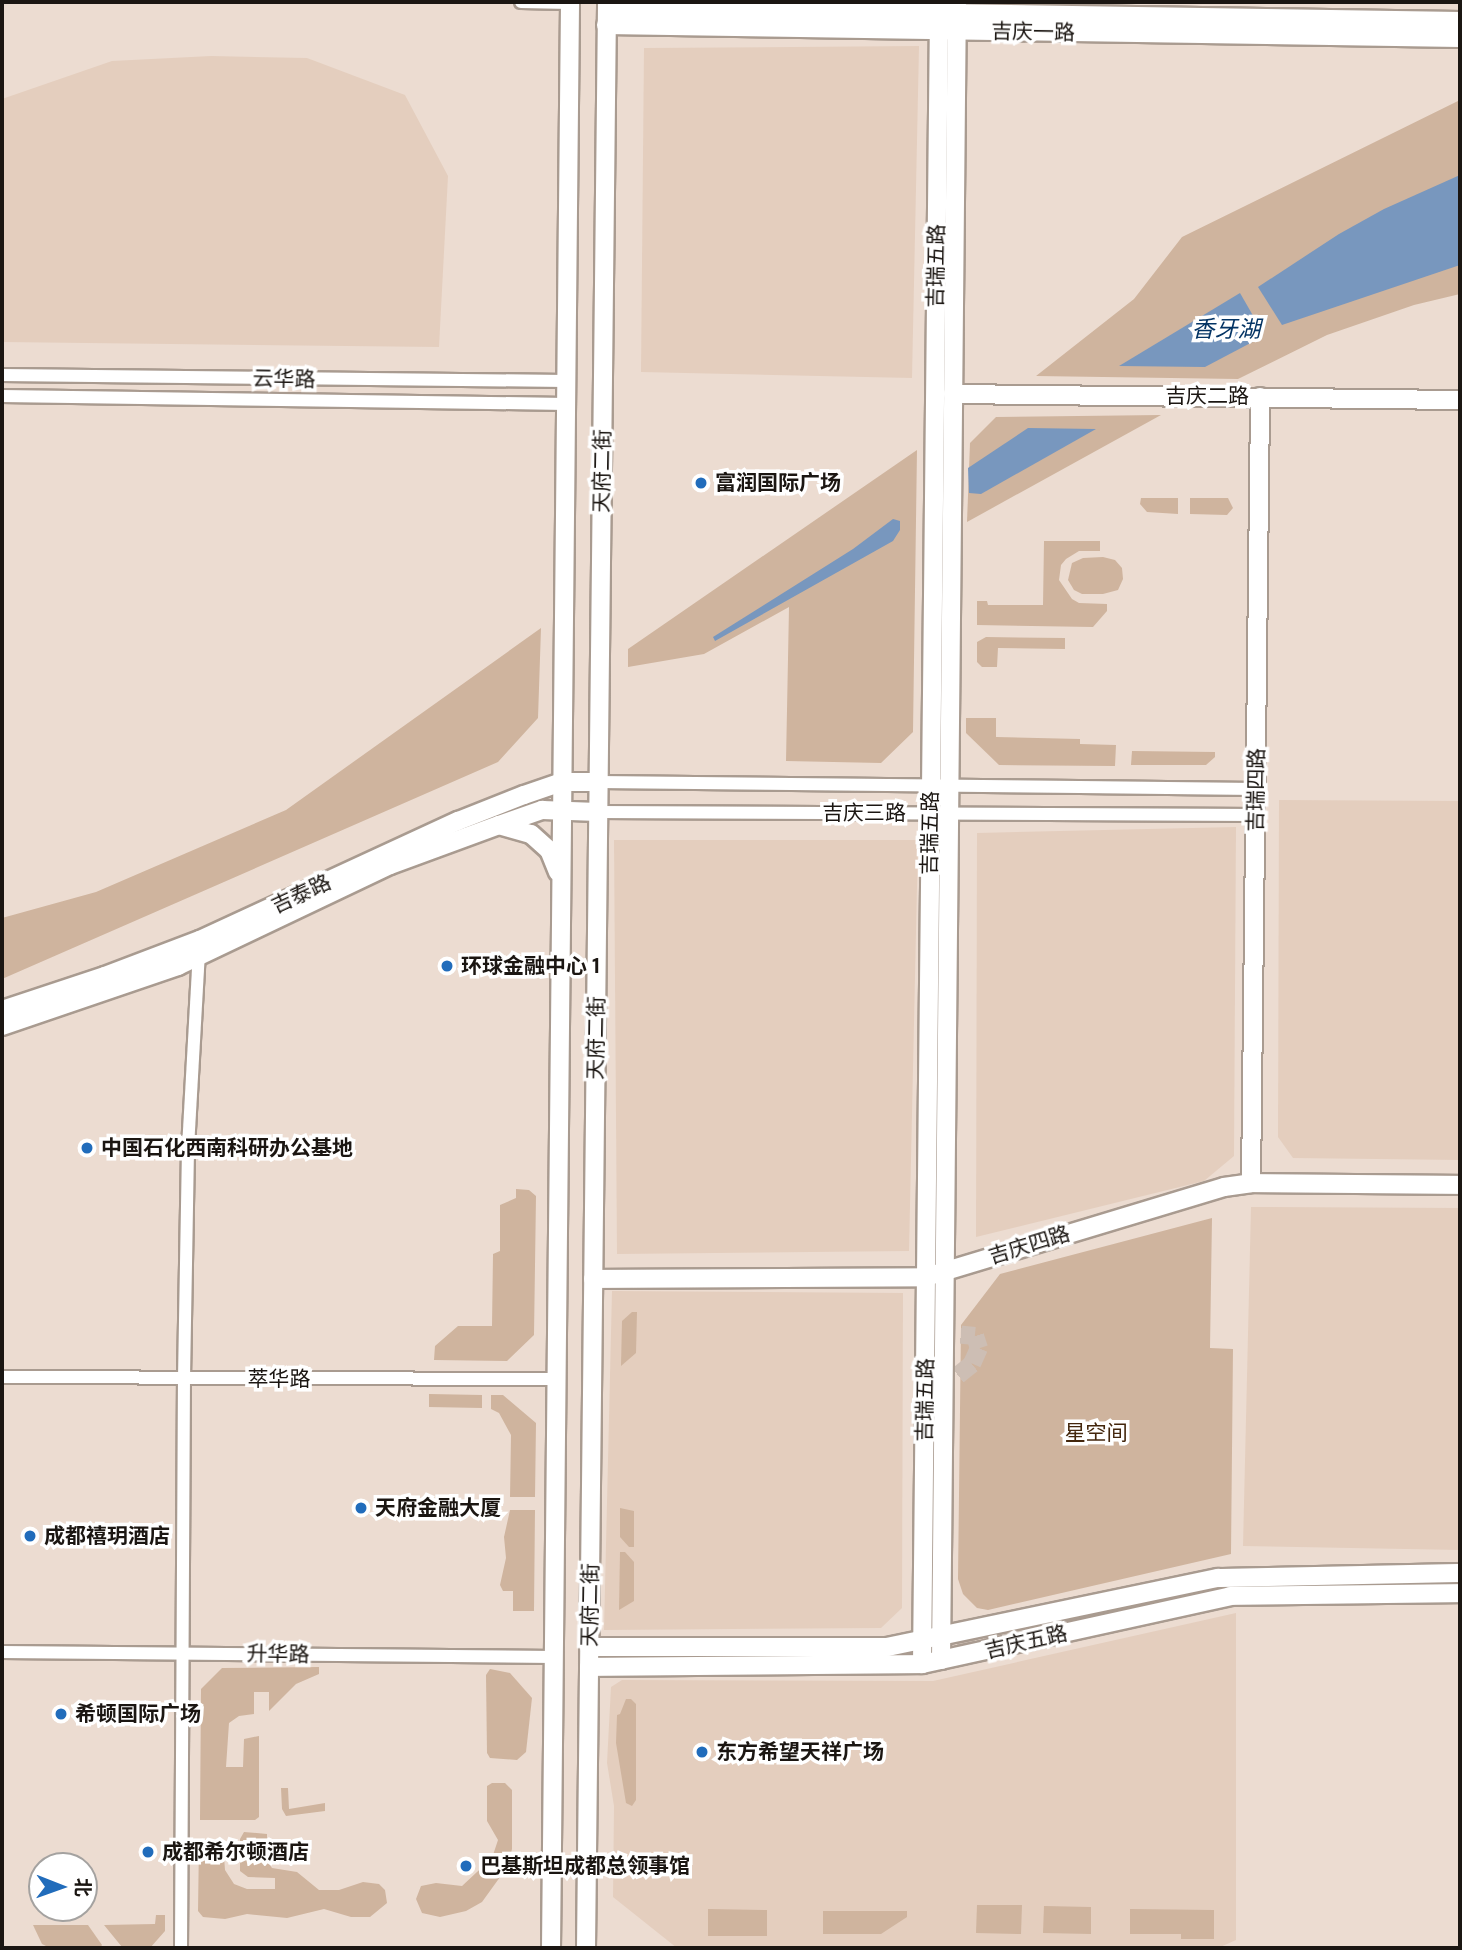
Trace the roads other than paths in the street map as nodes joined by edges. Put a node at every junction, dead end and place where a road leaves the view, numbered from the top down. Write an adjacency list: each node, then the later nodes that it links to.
1 (520, 2): 2 (street)
2 (570, 2): 8 (street, 天府二街)
3 (606, 12): 4 (street, 吉庆一路); 15 (street, 天府二街)
4 (948, 15): 5 (street, 吉庆一路); 6 (street, 吉庆一路); 9 (street, 吉瑞五路); 16 (street, 吉瑞五路)
5 (1460, 21)
6 (1460, 38)
7 (2, 375): 8 (street, 云华路)
8 (566, 381): 13 (street, 天府二街)
9 (953, 394): 11 (street, 吉庆二路); 16 (street, 吉瑞五路)
10 (2, 396): 13 (street, 云华路)
11 (1260, 397): 12 (street, 吉庆二路); 17 (street, 吉瑞四路)
12 (1460, 400)
13 (566, 404): 14 (street, 天府二街)
14 (562, 782): 15 (street, 吉泰路); 18 (street, 天府二街); 25 (street, 吉泰路)
15 (598, 782): 16 (street, 吉庆三路); 19 (street, 天府二街)
16 (940, 785): 17 (street, 吉庆三路); 20 (street, 吉瑞五路); 21 (street, 吉瑞五路)
17 (1256, 789): 22 (street, 吉瑞四路)
18 (562, 809): 19 (street, 吉泰路); 23 (street, 吉泰路); 24 (street, 天府二街)
19 (598, 812): 20 (street, 吉庆三路); 32 (street, 天府二街)
20 (931, 814): 21 (street, 吉庆三路); 31 (street, 吉瑞五路)
21 (949, 814): 22 (street, 吉庆三路); 30 (street, 吉瑞五路)
22 (1256, 815): 28 (street, 吉瑞四路)
23 (499, 825): 24 (street); 25 (street, 吉泰路)
24 (561, 904): 35 (street, 天府二街)
25 (199, 948): 26 (street, 吉泰路); 27 (street, 吉泰路); 34 (street)
26 (2, 1010)
27 (2, 1026)
28 (1251, 1183): 29 (street, 吉庆四路); 30 (street, 吉庆四路)
29 (1460, 1185)
30 (945, 1270): 31 (street, 吉庆四路); 38 (street, 吉瑞五路)
31 (926, 1277): 32 (street, 吉庆四路); 39 (street, 吉瑞五路)
32 (593, 1279): 40 (street, 天府二街)
33 (2, 1377): 34 (street, 萃华路)
34 (184, 1378): 35 (street, 萃华路); 42 (street)
35 (557, 1379): 43 (street, 天府二街)
36 (1460, 1573): 38 (street, 吉庆五路)
37 (1460, 1593): 44 (street, 吉庆五路)
38 (942, 1636): 39 (street, 吉庆五路); 44 (street, 吉瑞五路)
39 (922, 1641): 40 (street, 吉庆五路); 45 (street, 吉瑞五路)
40 (589, 1647): 46 (street, 天府二街)
41 (2, 1652): 42 (street, 升华路)
42 (182, 1653): 43 (street, 升华路); 47 (street)
43 (554, 1657): 48 (street, 天府二街)
44 (941, 1660): 45 (street, 吉庆五路)
45 (922, 1664): 46 (street, 吉庆五路)
46 (589, 1667): 49 (street, 天府二街)
47 (181, 1948)
48 (551, 1948)
49 (586, 1948)

